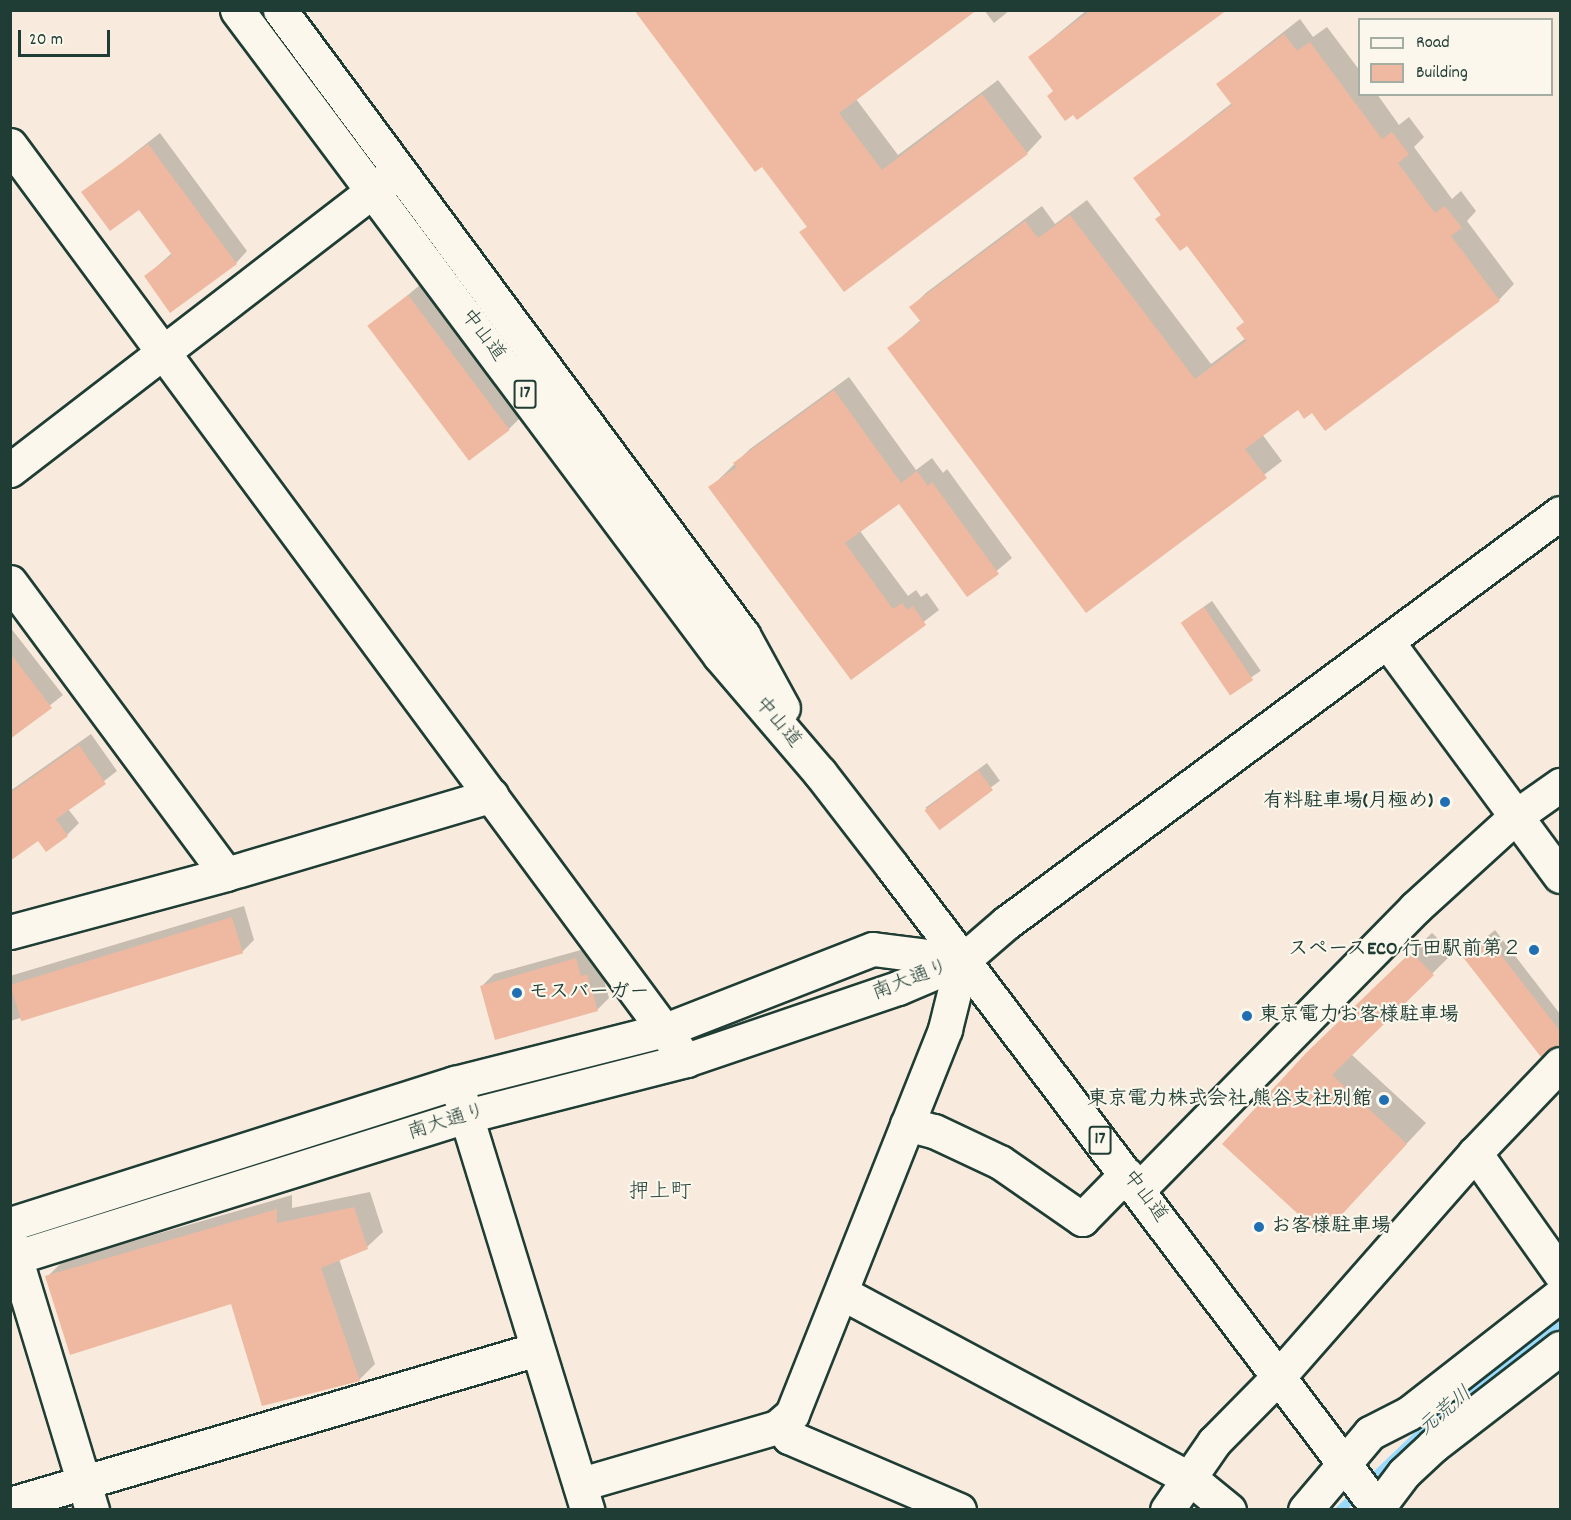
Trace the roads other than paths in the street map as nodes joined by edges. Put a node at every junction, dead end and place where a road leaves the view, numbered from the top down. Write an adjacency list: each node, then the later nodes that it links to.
1 (237, 10): 5 (main road, 中山道 / 17)
2 (283, 11): 4 (main road, 中山道 / 17)
3 (10, 145): 6 (main road)
4 (400, 168): 5 (main road); 11 (main road, 中山道 / 17)
5 (375, 192): 6 (main road); 11 (main road, 中山道 / 17)
6 (164, 349): 7 (main road); 13 (main road)
7 (10, 470)
8 (1560, 513): 10 (main road)
9 (10, 582): 15 (main road)
10 (1389, 644): 14 (main road); 18 (main road)
11 (819, 772): 18 (main road, 中山道 / 17)
12 (1560, 785): 14 (main road)
13 (492, 795): 15 (main road); 19 (main road)
14 (1516, 816): 16 (main road); 26 (main road)
15 (226, 874): 17 (main road)
16 (1560, 876)
17 (10, 932)
18 (962, 961): 19 (main road, 南大通り); 20 (main road, 南大通り); 24 (main road); 26 (main road, 中山道 / 17)
19 (664, 1030): 20 (main road); 22 (main road, 南大通り)
20 (686, 1060): 23 (main road, 南大通り)
21 (1560, 1064): 25 (main road)
22 (455, 1083): 23 (main road); 27 (main road, 南大通り)
23 (466, 1116): 28 (main road, 南大通り); 33 (main road)
24 (907, 1124): 26 (main road); 30 (main road)
25 (1475, 1153): 29 (main road); 34 (main road)
26 (1132, 1182): 34 (main road, 中山道 / 17)
27 (10, 1224)
28 (12, 1252): 38 (main road)
29 (1560, 1273)
30 (842, 1293): 35 (main road); 37 (main road)
31 (1560, 1295): 36 (main road)
32 (1560, 1348): 45 (main road)
33 (534, 1350): 38 (main road); 39 (main road)
34 (1279, 1376): 36 (main road, 中山道 / 17); 37 (main road)
35 (782, 1425): 39 (main road); 41 (main road)
36 (1345, 1465): 44 (main road); 45 (main road, 中山道 / 17)
37 (1191, 1479): 42 (main road); 43 (main road)
38 (88, 1496): 40 (main road)
39 (584, 1496)
40 (10, 1504)
41 (959, 1509)
42 (1167, 1509)
43 (1228, 1509)
44 (1305, 1509)
45 (1377, 1509)

